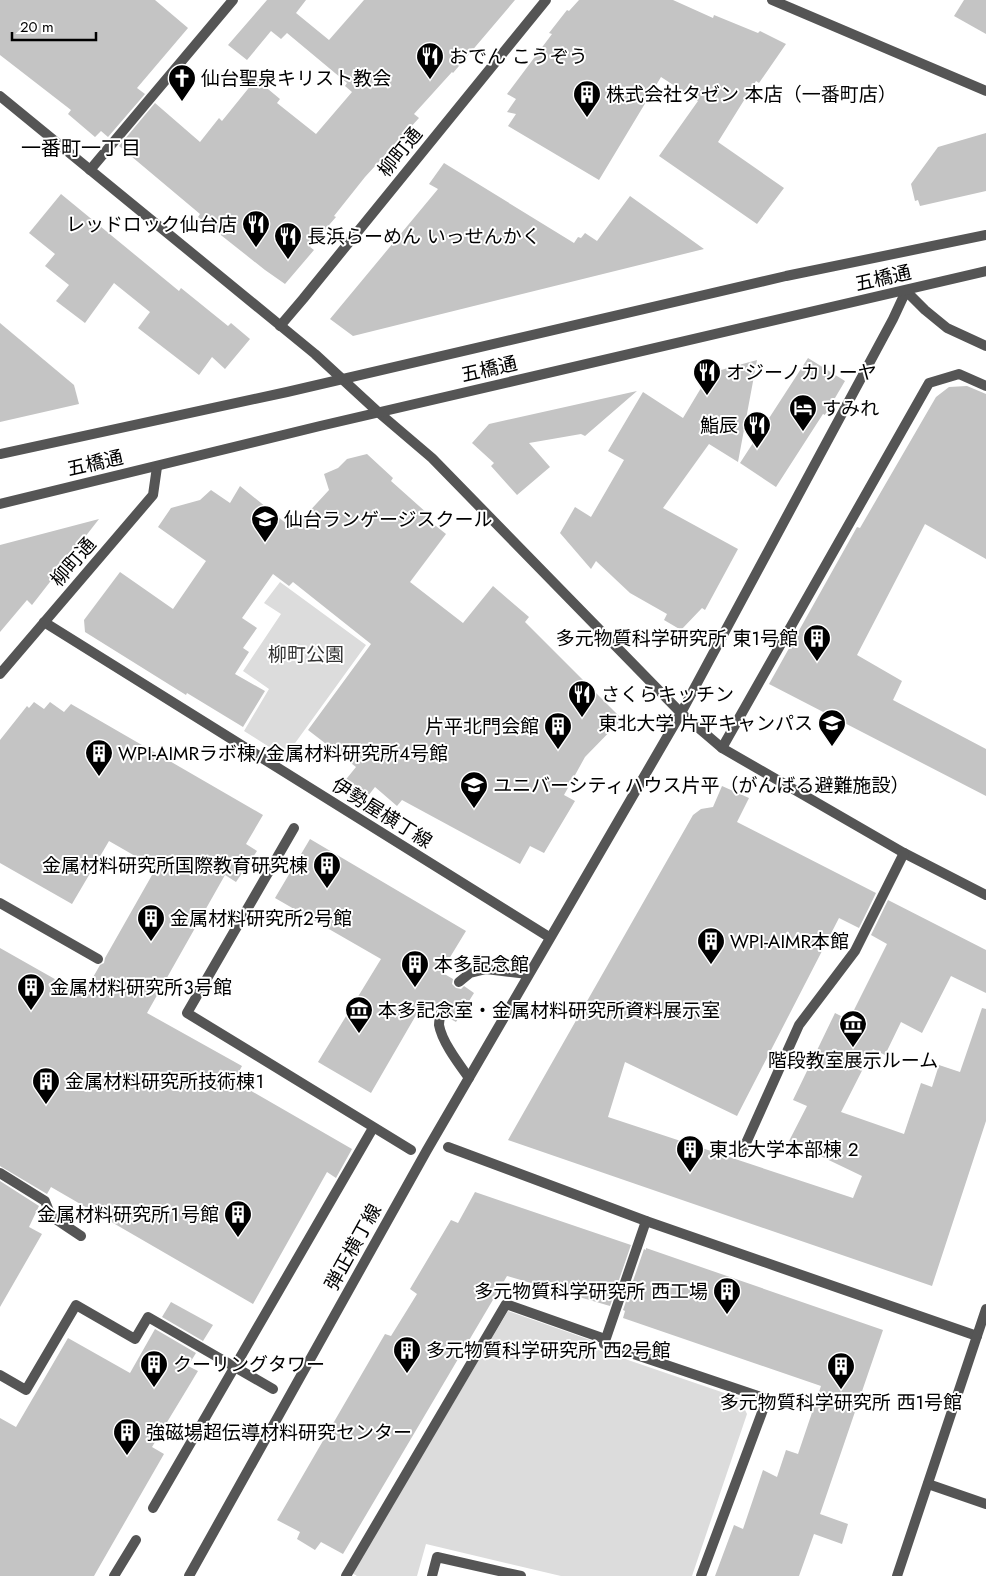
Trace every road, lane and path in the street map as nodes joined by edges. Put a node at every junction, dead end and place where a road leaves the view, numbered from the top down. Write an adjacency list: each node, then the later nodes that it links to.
1 (233, 0): 6 (street)
2 (546, 0): 10 (street, 柳町通)
3 (772, 0): 4 (street)
4 (986, 91)
5 (0, 96): 6 (street)
6 (90, 170): 10 (street)
7 (986, 235): 12 (street, 五橋通)
8 (986, 272): 9 (street, 五橋通)
9 (906, 290): 11 (street); 14 (street, 五橋通); 20 (street, 弾正横丁線)
10 (280, 326): 12 (street)
11 (986, 346)
12 (342, 379): 14 (street); 15 (street, 五橋通)
13 (986, 386): 21 (street)
14 (378, 412): 16 (street, 五橋通); 20 (street)
15 (0, 454)
16 (157, 467): 17 (street, 五橋通); 18 (street, 柳町通)
17 (0, 504)
18 (44, 622): 19 (street, 柳町通); 26 (street, 伊勢屋横丁線)
19 (0, 674)
20 (681, 713): 21 (street); 26 (street, 弾正横丁線)
21 (722, 748): 23 (street)
22 (294, 828): 32 (street)
23 (904, 853): 24 (street); 35 (street)
24 (986, 894)
25 (0, 903): 27 (street)
26 (549, 937): 28 (street, 弾正横丁線)
27 (98, 959)
28 (528, 974): 29 (street); 31 (street, 弾正横丁線)
29 (458, 982)
30 (440, 1013): 31 (street)
31 (469, 1078): 50 (street, 弾正横丁線)
32 (373, 1128): 34 (street); 42 (street)
33 (448, 1147): 37 (street)
34 (411, 1150)
35 (742, 1152)
36 (0, 1173): 38 (street)
37 (646, 1222): 40 (street); 41 (street)
38 (80, 1236)
39 (986, 1309): 40 (street)
40 (977, 1336): 45 (street)
41 (605, 1340): 51 (street); 54 (street)
42 (234, 1367): 43 (street); 44 (street); 47 (street)
43 (0, 1375)
44 (273, 1389)
45 (928, 1484): 46 (street); 55 (street)
46 (986, 1504)
47 (153, 1508)
48 (136, 1540): 49 (street)
49 (114, 1576)
50 (189, 1576)
51 (346, 1576)
52 (432, 1576): 53 (street)
53 (521, 1576)
54 (701, 1576)
55 (897, 1576)

